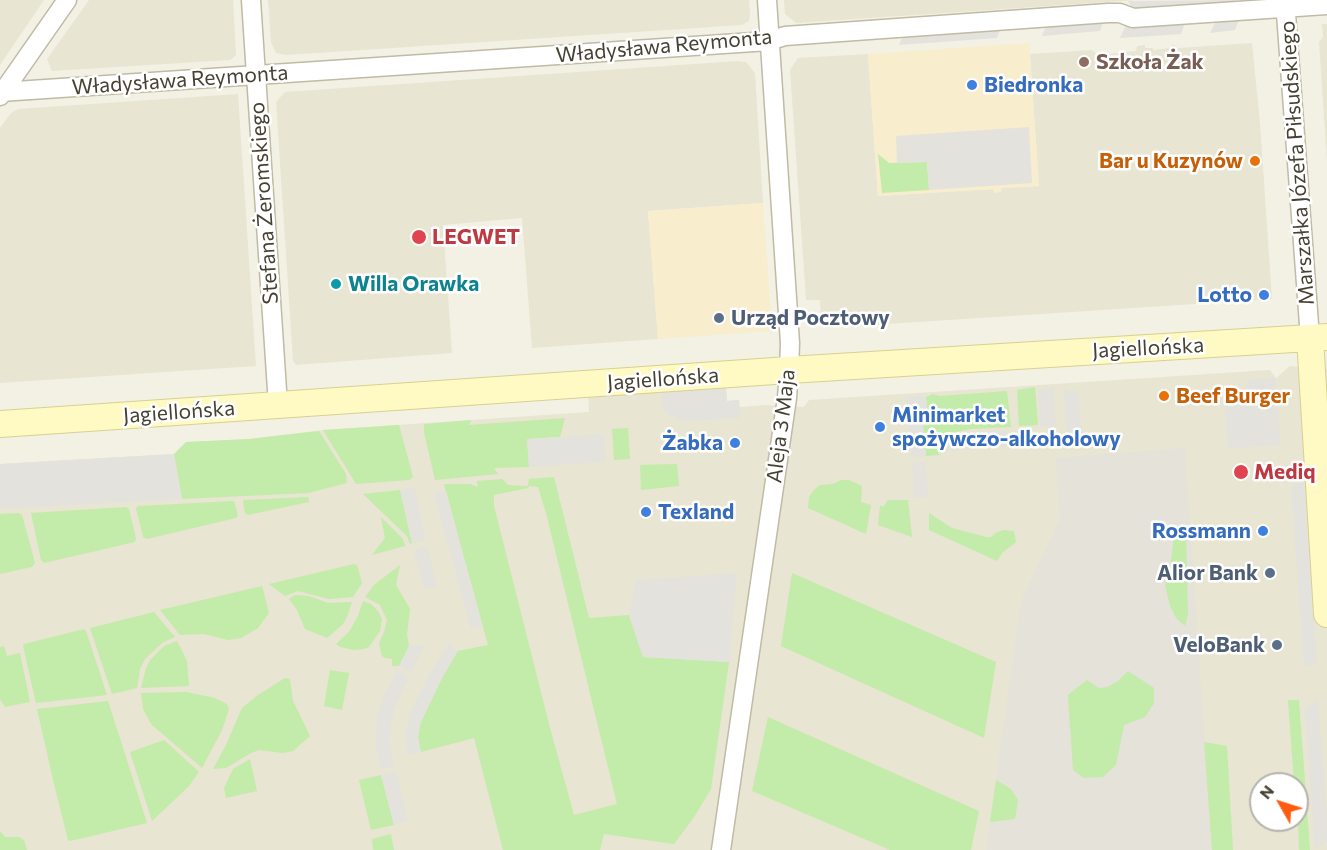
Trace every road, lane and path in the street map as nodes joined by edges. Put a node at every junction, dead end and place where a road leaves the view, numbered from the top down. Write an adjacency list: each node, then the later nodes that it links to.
1 (67, 0): 8 (street)
2 (251, 0): 7 (street, Stefana Żeromskiego)
3 (767, 0): 6 (street, Aleja 3 Maja)
4 (1285, 4): 5 (street, Władysława Reymonta); 6 (street, Władysława Reymonta); 9 (street, Marszałka Józefa Piłsudskiego)
5 (1327, 5)
6 (769, 41): 7 (street, Władysława Reymonta); 10 (street, Aleja 3 Maja)
7 (256, 75): 8 (street, Władysława Reymonta); 11 (street, Stefana Żeromskiego)
8 (1, 93)
9 (1318, 337): 10 (street, Jagiellońska); 13 (street, Marszałka Józefa Piłsudskiego)
10 (789, 370): 11 (street, Jagiellońska); 14 (street, Aleja 3 Maja)
11 (278, 405): 12 (street, Jagiellońska)
12 (0, 424)
13 (1327, 614)
14 (721, 850)

